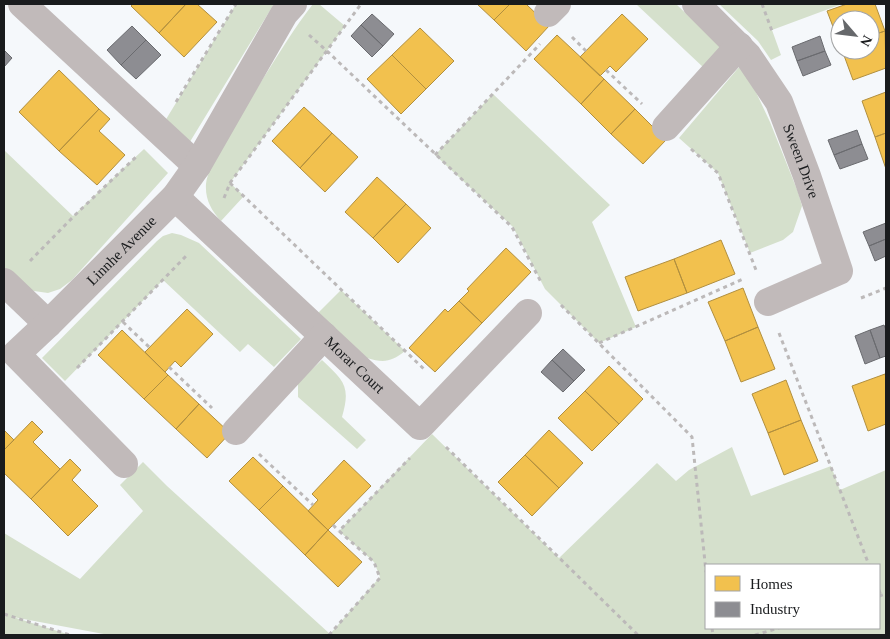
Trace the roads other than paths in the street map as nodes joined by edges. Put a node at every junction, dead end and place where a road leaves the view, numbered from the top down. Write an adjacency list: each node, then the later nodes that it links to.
1 (22, 4): 6 (street)
2 (696, 4): 4 (street, Sween Drive)
3 (288, 9): 6 (street, Linnhe Avenue)
4 (739, 46): 5 (street); 9 (street, Sween Drive)
5 (666, 127)
6 (197, 166): 7 (street, Linnhe Avenue)
7 (175, 197): 11 (street, Linnhe Avenue); 12 (street, Morar Court)
8 (6, 284): 11 (street)
9 (768, 302)
10 (528, 313): 12 (street, Morar Court)
11 (48, 324): 14 (street, Linnhe Avenue)
12 (324, 336): 13 (street)
13 (236, 431)
14 (124, 464)

